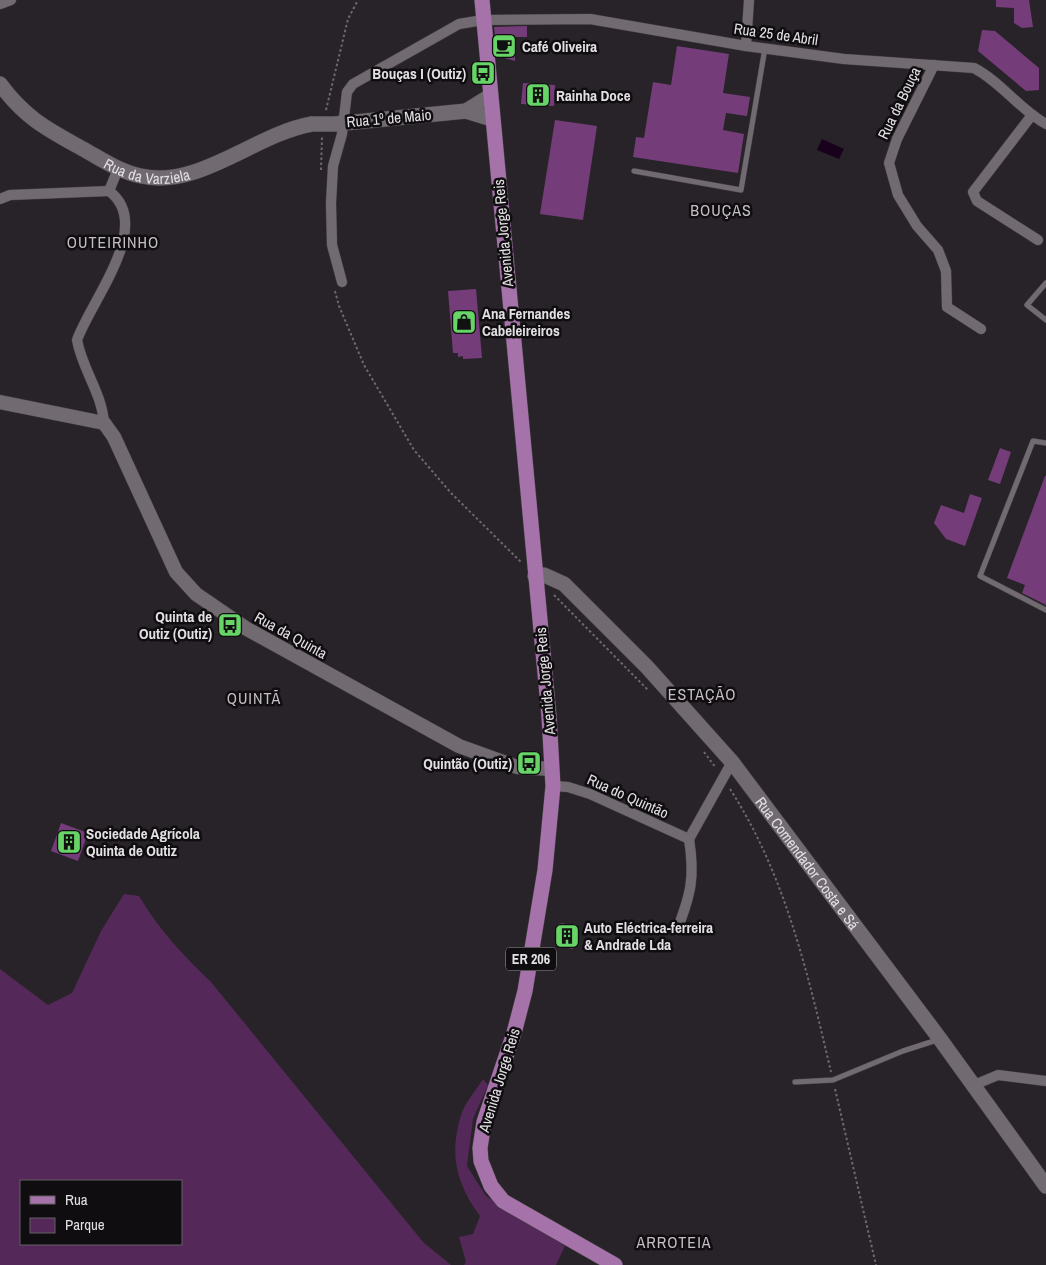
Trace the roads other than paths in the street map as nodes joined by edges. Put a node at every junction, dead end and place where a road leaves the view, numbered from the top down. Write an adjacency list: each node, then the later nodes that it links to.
1 (11, 0): 4 (street)
2 (482, 0): 5 (main road, Avenida Jorge Reis)
3 (749, 0): 6 (street)
4 (0, 4)
5 (483, 20): 6 (street, Rua 25 de Abril); 10 (main road, Avenida Jorge Reis / ER 206); 14 (street, Rua 25 de Abril)
6 (746, 46): 7 (street, Rua 25 de Abril)
7 (765, 48): 8 (street, Rua 25 de Abril); 17 (lane)
8 (934, 65): 12 (street, Rua 25 de Abril); 24 (street, Rua da Bouça)
9 (0, 84): 16 (main road, Rua da Varziela)
10 (490, 96): 11 (main road, Rua 1º de Maio); 13 (main road, Avenida Jorge Reis / ER 206)
11 (466, 111): 13 (main road, Rua 1º de Maio); 14 (main road, Rua 1º de Maio)
12 (1032, 115): 15 (street, Rua 25 de Abril); 20 (street)
13 (492, 120): 28 (main road, Avenida Jorge Reis / ER 206)
14 (329, 122): 16 (main road, Rua da Varziela); 21 (street, Rua 25 de Abril)
15 (1046, 124)
16 (118, 168): 18 (street)
17 (634, 171)
18 (110, 191): 19 (street); 26 (street)
19 (0, 199)
20 (1038, 240)
21 (338, 283)
22 (1046, 283): 23 (lane)
23 (1046, 320)
24 (981, 329)
25 (0, 402): 26 (street)
26 (104, 423): 31 (street, Rua da Quinta)
27 (1046, 443): 29 (lane)
28 (535, 576): 30 (main road, Rua Comendador Costa e Sá); 31 (main road, Avenida Jorge Reis / ER 206)
29 (1046, 610)
30 (732, 762): 33 (street); 35 (main road, Rua Comendador Costa e Sá)
31 (552, 769): 32 (main road, Avenida Jorge Reis / ER 206)
32 (553, 786): 33 (street, Rua do Quintão); 40 (main road, Avenida Jorge Reis / ER 206)
33 (689, 838): 34 (street)
34 (677, 930)
35 (940, 1039): 37 (lane); 38 (main road, Rua Comendador Costa e Sá)
36 (1046, 1081): 38 (street)
37 (795, 1082)
38 (974, 1085): 39 (main road, Rua Comendador Costa e Sá)
39 (1046, 1186)
40 (615, 1265)

